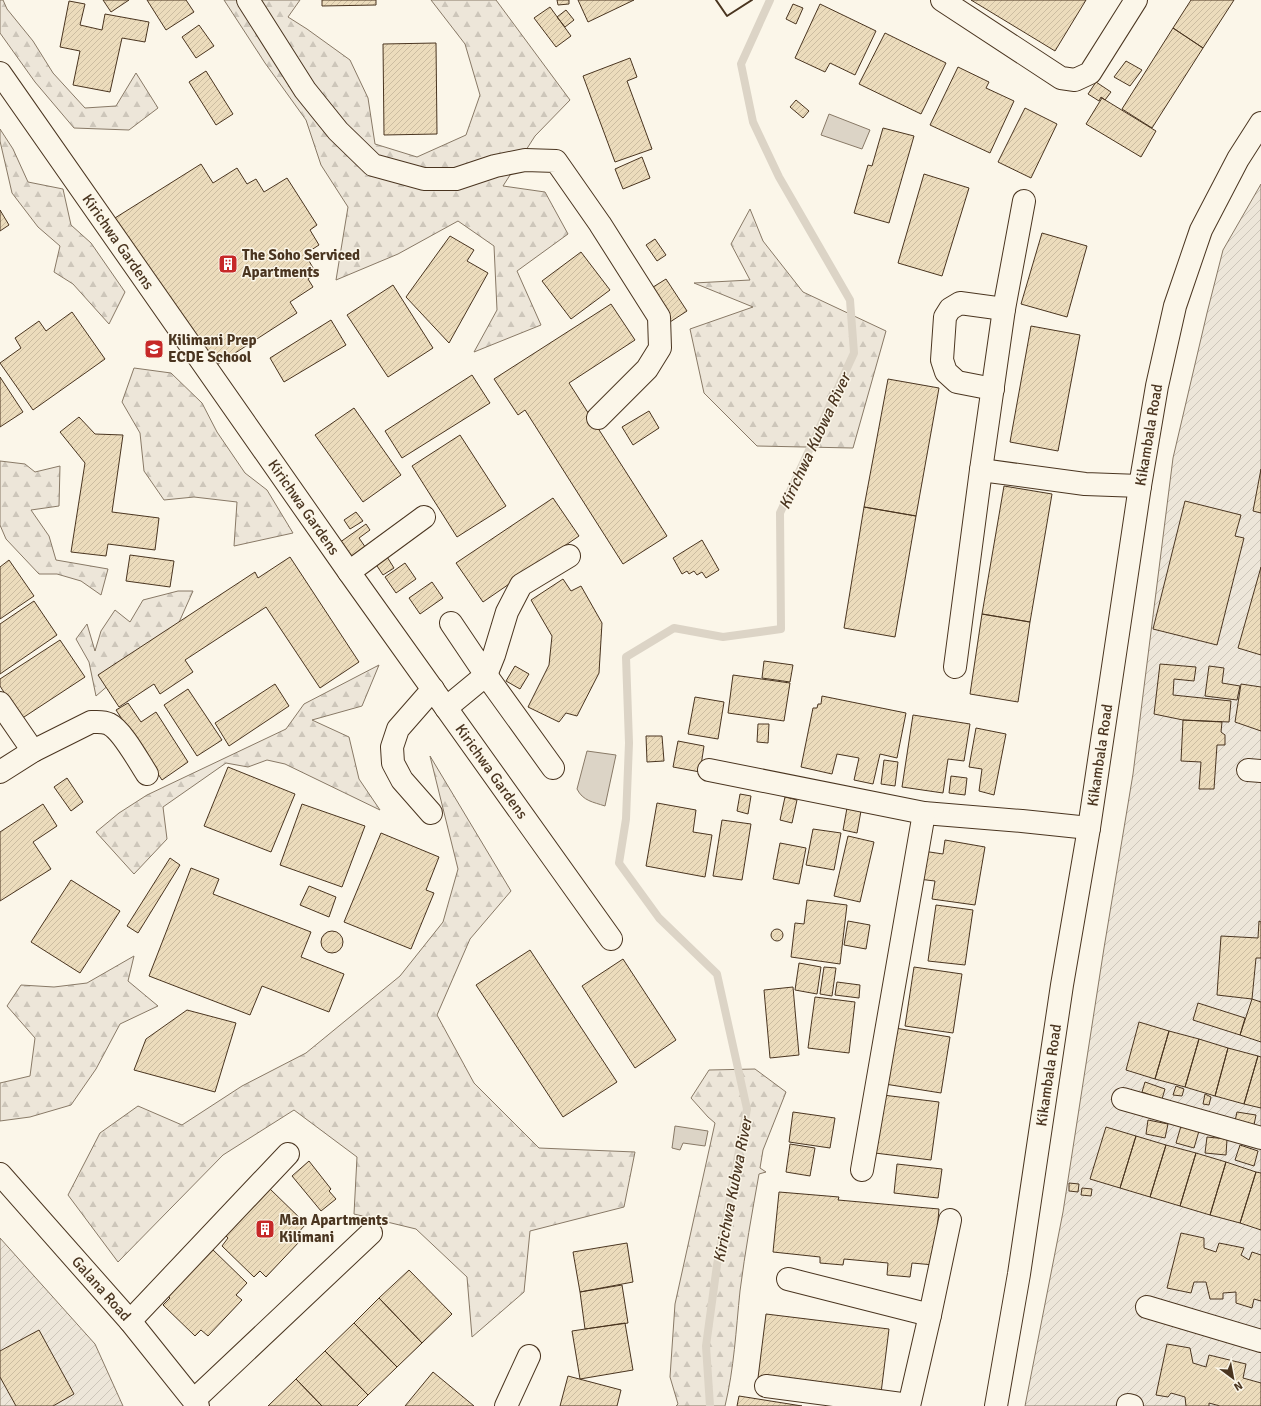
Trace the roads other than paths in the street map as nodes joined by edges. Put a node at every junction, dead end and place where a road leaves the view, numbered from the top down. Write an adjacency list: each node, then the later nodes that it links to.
1 (248, 0): 9 (street)
2 (1136, 0): 3 (street)
3 (955, 3)
4 (0, 73): 14 (street, Kirichwa Gardens)
5 (1261, 123): 11 (street, Kikambala Road)
6 (1024, 201): 7 (street)
7 (1004, 309): 8 (street); 8 (street)
8 (993, 389): 10 (street)
9 (598, 418)
10 (981, 470): 11 (street); 16 (street)
11 (1140, 486): 28 (street, Kikambala Road)
12 (424, 517): 14 (street)
13 (568, 556): 17 (street)
14 (349, 572): 18 (street, Kirichwa Gardens)
15 (451, 623): 17 (street)
16 (955, 667)
17 (486, 675): 20 (street); 22 (street)
18 (433, 689): 20 (street, Kirichwa Gardens); 27 (street)
19 (0, 703): 21 (street)
20 (446, 708): 29 (street, Kirichwa Gardens)
21 (33, 751): 24 (street); 25 (street)
22 (553, 768)
23 (709, 770): 26 (street)
24 (0, 772)
25 (147, 774)
26 (924, 812): 28 (street); 33 (street)
27 (431, 813)
28 (1089, 828): 47 (street, Kikambala Road)
29 (611, 939)
30 (1123, 1099): 31 (street)
31 (1261, 1138)
32 (288, 1154): 40 (street)
33 (862, 1170)
34 (0, 1174): 40 (street, Galana Road)
35 (950, 1220): 39 (street)
36 (371, 1233): 44 (street)
37 (788, 1279): 39 (street)
38 (1147, 1307): 41 (street)
39 (930, 1315): 46 (street)
40 (130, 1321): 44 (street, Galana Road)
41 (1261, 1341)
42 (529, 1356): 45 (street)
43 (766, 1386): 46 (street)
44 (193, 1404)
45 (506, 1406)
46 (909, 1406)
47 (996, 1406)

